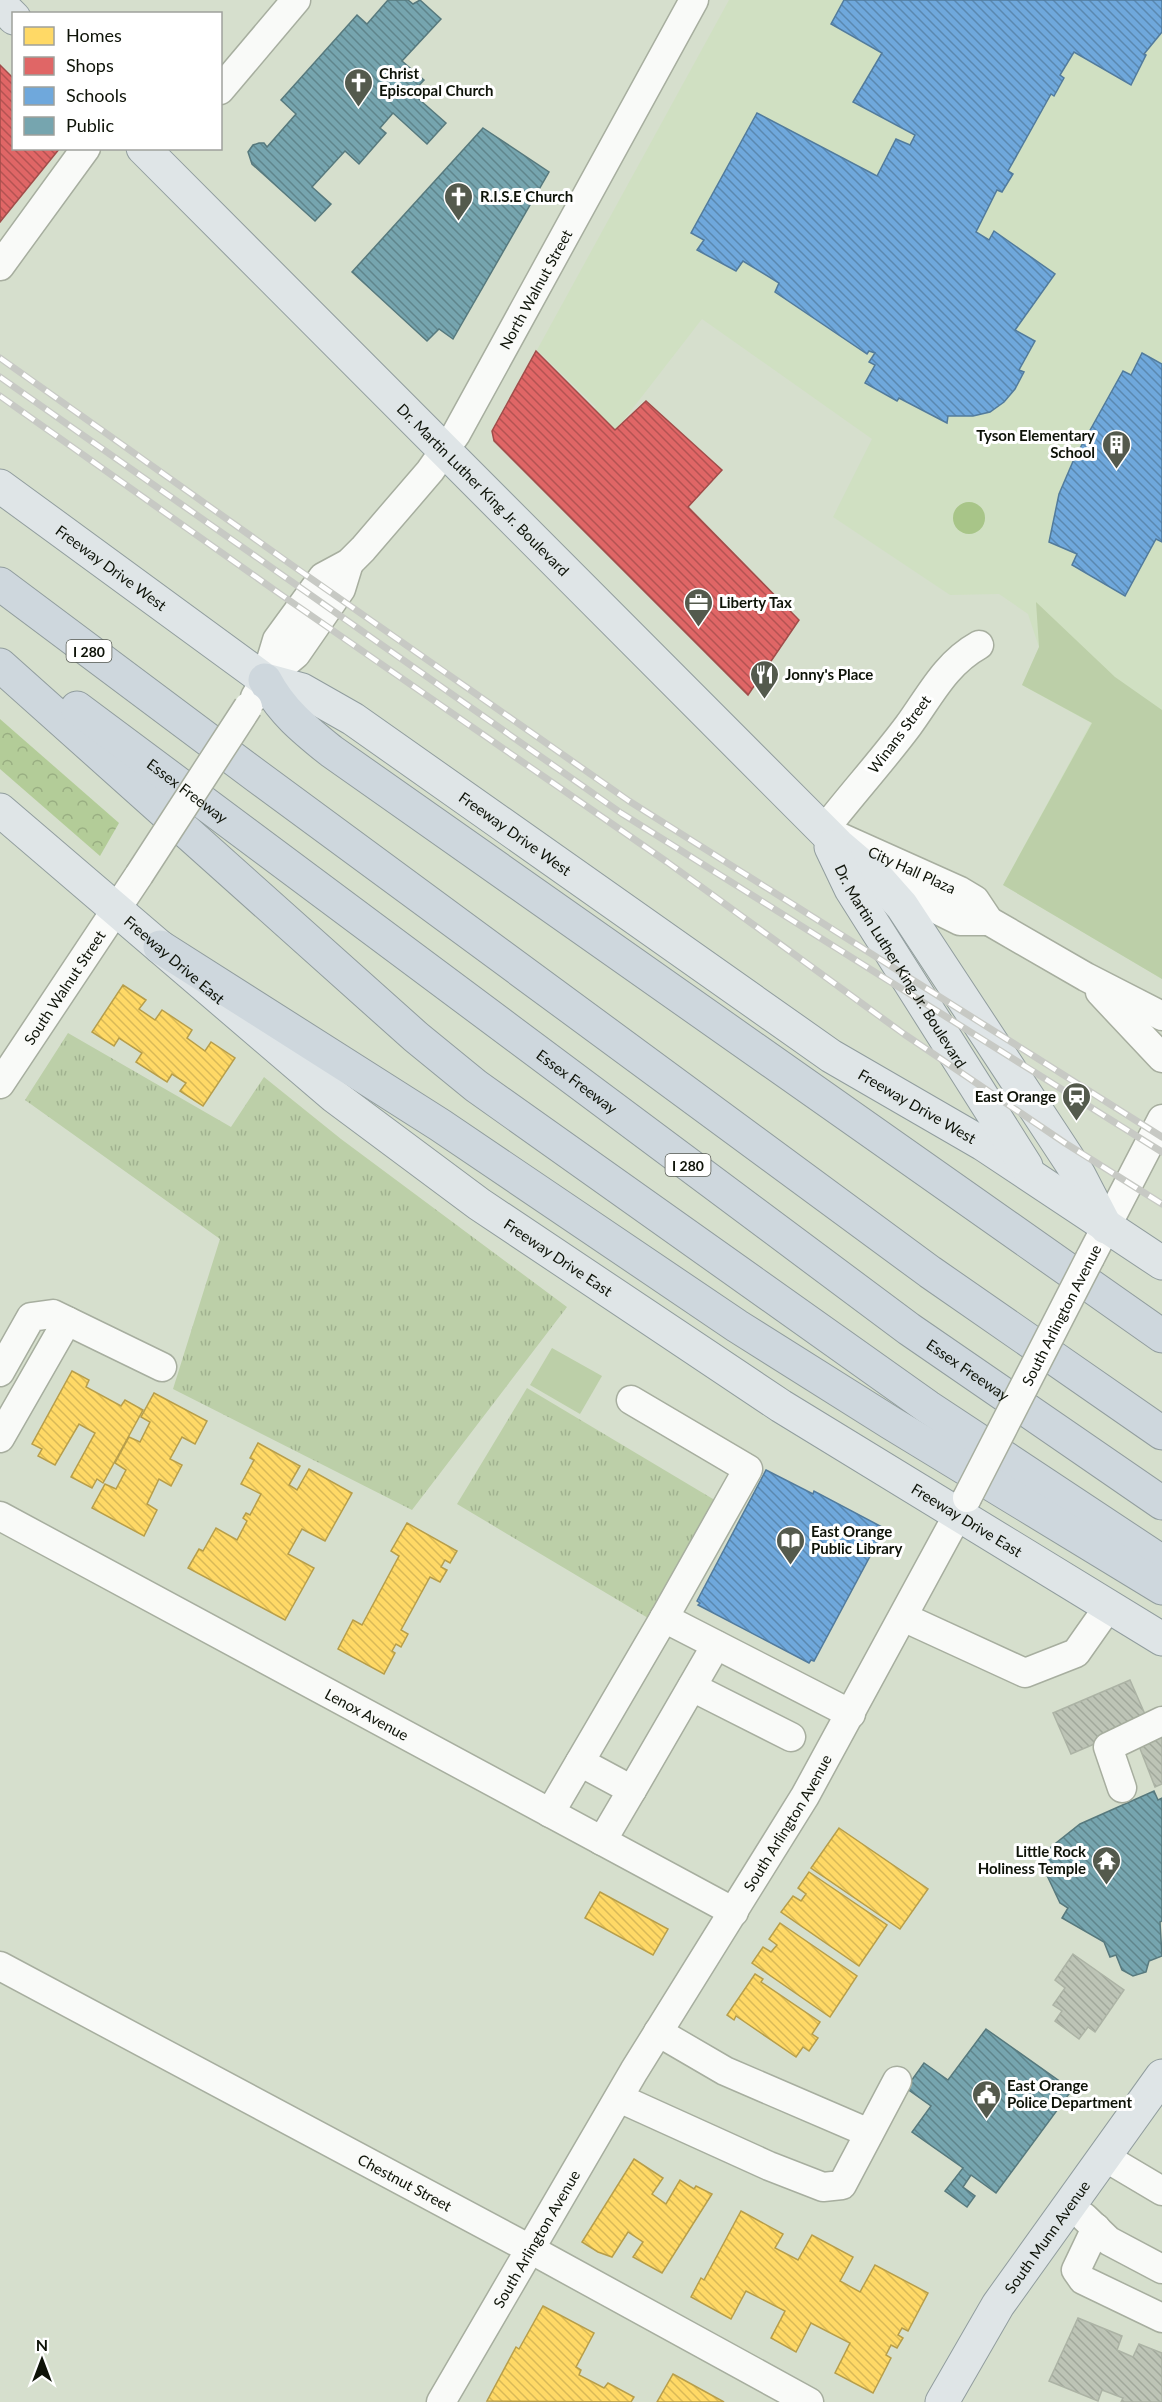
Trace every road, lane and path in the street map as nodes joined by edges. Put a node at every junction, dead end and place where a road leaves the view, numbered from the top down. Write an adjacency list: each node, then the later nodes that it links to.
1 (296, 0): 5 (street)
2 (694, 0): 9 (street, North Walnut Street)
3 (0, 4): 4 (main road)
4 (12, 16)
5 (222, 88)
6 (85, 150): 8 (street)
7 (158, 154): 9 (main road, Dr. Martin Luther King Jr. Boulevard)
8 (0, 266)
9 (445, 452): 15 (street, South Walnut Street); 17 (main road, Dr. Martin Luther King Jr. Boulevard)
10 (0, 486): 15 (main road, Freeway Drive West)
11 (0, 584): 35 (highway, I 280)
12 (979, 645): 17 (street, Winans Street)
13 (0, 650): 37 (highway, Essex Freeway / I 280)
14 (0, 665): 40 (highway)
15 (257, 694): 19 (street, South Walnut Street, bridge); 27 (main road, Freeway Drive West); 31 (highway)
16 (0, 810): 19 (main road, Freeway Drive East)
17 (824, 830): 18 (main road, Dr. Martin Luther King Jr. Boulevard); 20 (street, City Hall Plaza); 27 (main road, Dr. Martin Luther King Jr. Boulevard)
18 (879, 880): 20 (street, City Hall Plaza); 28 (main road, Dr. Martin Luther King Jr. Boulevard)
19 (116, 909): 21 (main road, Freeway Drive East); 25 (street, South Walnut Street)
20 (989, 921): 22 (street, City Hall Plaza)
21 (160, 947): 38 (main road, Freeway Drive East); 41 (highway)
22 (1086, 977): 23 (street, City Hall Plaza); 24 (street, City Hall Plaza)
23 (1162, 1016)
24 (1162, 1059)
25 (0, 1084)
26 (1162, 1119): 28 (street, South Arlington Avenue)
27 (1035, 1180): 28 (main road, Dr. Martin Luther King Jr. Boulevard)
28 (1106, 1227): 29 (main road, Dr. Martin Luther King Jr. Boulevard); 38 (street, South Arlington Avenue, bridge)
29 (1162, 1263)
30 (67, 1321): 32 (street); 33 (street); 36 (street)
31 (1162, 1336)
32 (162, 1367)
33 (0, 1372)
34 (631, 1400): 44 (street)
35 (1162, 1433)
36 (0, 1438)
37 (1162, 1503)
38 (963, 1507): 42 (main road, Freeway Drive East); 43 (street, South Arlington Avenue)
39 (0, 1516): 54 (street, Lenox Avenue)
40 (1162, 1562)
41 (1162, 1588)
42 (1109, 1606): 43 (street); 45 (main road, Freeway Drive East)
43 (903, 1617): 48 (street, South Arlington Avenue)
44 (664, 1618): 46 (street); 51 (street)
45 (1162, 1639)
46 (716, 1645): 47 (street); 48 (street)
47 (692, 1687): 50 (street); 53 (street)
48 (851, 1713): 56 (street, South Arlington Avenue)
49 (1162, 1721): 52 (street)
50 (791, 1737)
51 (580, 1762): 53 (street); 54 (street)
52 (1122, 1788)
53 (632, 1790): 55 (street)
54 (550, 1813): 55 (street, Lenox Avenue)
55 (603, 1841): 56 (street, Lenox Avenue)
56 (734, 1912): 58 (street, South Arlington Avenue)
57 (0, 1966): 67 (street, Chestnut Street)
58 (658, 2032): 61 (street, South Arlington Avenue); 62 (street)
59 (897, 2081): 62 (street)
60 (1156, 2094): 63 (main road, South Munn Avenue)
61 (618, 2098): 62 (street); 67 (street, South Arlington Avenue)
62 (869, 2133)
63 (1103, 2156): 64 (street); 65 (main road, South Munn Avenue)
64 (1162, 2191)
65 (1071, 2202): 66 (street); 72 (main road, South Munn Avenue)
66 (1096, 2228): 68 (street); 69 (street)
67 (530, 2249): 70 (street, South Arlington Avenue); 71 (street, Chestnut Street)
68 (1162, 2269)
69 (1162, 2318)
70 (441, 2402)
71 (809, 2402)
72 (942, 2402)

